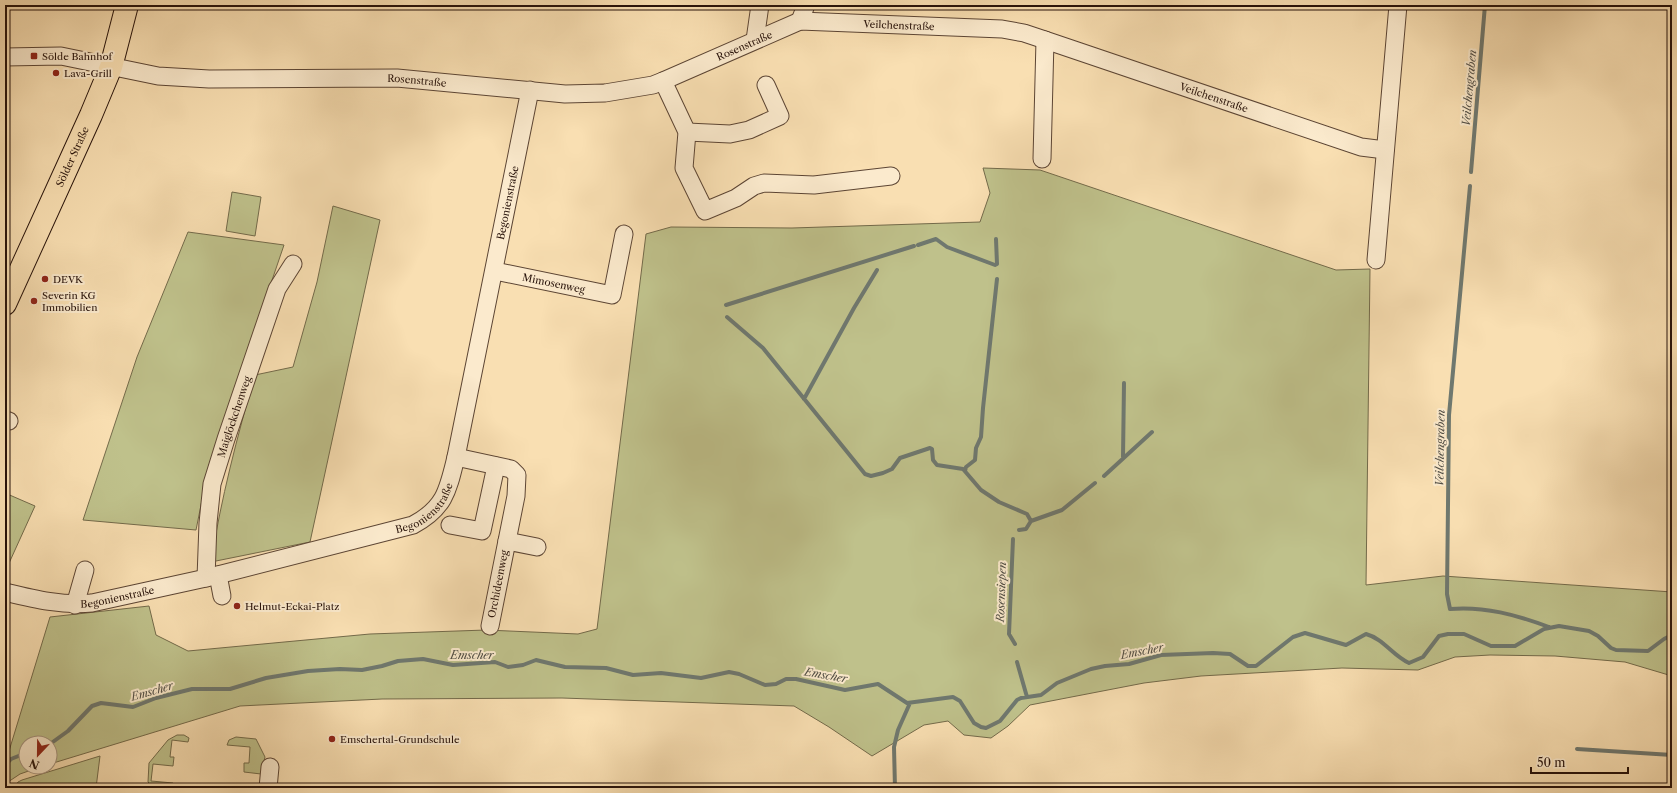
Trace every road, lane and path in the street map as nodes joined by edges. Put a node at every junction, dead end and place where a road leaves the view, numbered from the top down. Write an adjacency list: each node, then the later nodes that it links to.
1 (127, 5): 9 (main road, Sölder Straße)
2 (760, 5): 6 (street)
3 (806, 5): 5 (street)
4 (1398, 5): 14 (street)
5 (800, 21): 6 (street, Rosenstraße); 7 (street, Veilchenstraße)
6 (755, 40): 10 (street, Rosenstraße)
7 (1045, 40): 14 (street, Veilchenstraße); 15 (street)
8 (5, 57): 9 (street, Rosenstraße)
9 (111, 67): 12 (street, Rosenstraße); 21 (main road, Sölder Straße)
10 (663, 81): 12 (street, Rosenstraße); 13 (street)
11 (766, 85): 13 (street)
12 (530, 90): 20 (street, Begonienstraße)
13 (687, 132): 16 (street)
14 (1384, 150): 18 (street)
15 (1042, 159)
16 (891, 176)
17 (624, 234): 20 (street, Mimosenweg)
18 (1376, 260)
19 (293, 264): 28 (street, Maiglöckchenweg)
20 (495, 271): 22 (street, Begonienstraße)
21 (5, 304)
22 (456, 457): 23 (street, Orchideenweg); 28 (street, Begonienstraße)
23 (496, 466): 24 (street); 25 (street, Orchideenweg)
24 (450, 525)
25 (507, 541): 26 (street, Orchideenweg); 32 (street, Orchideenweg)
26 (537, 547)
27 (85, 570): 31 (street)
28 (212, 577): 30 (street, Maiglöckchenweg); 31 (street, Begonienstraße)
29 (5, 592): 31 (street, Begonienstraße)
30 (222, 596)
31 (75, 605)
32 (490, 626)
33 (270, 767): 34 (street)
34 (268, 788)

